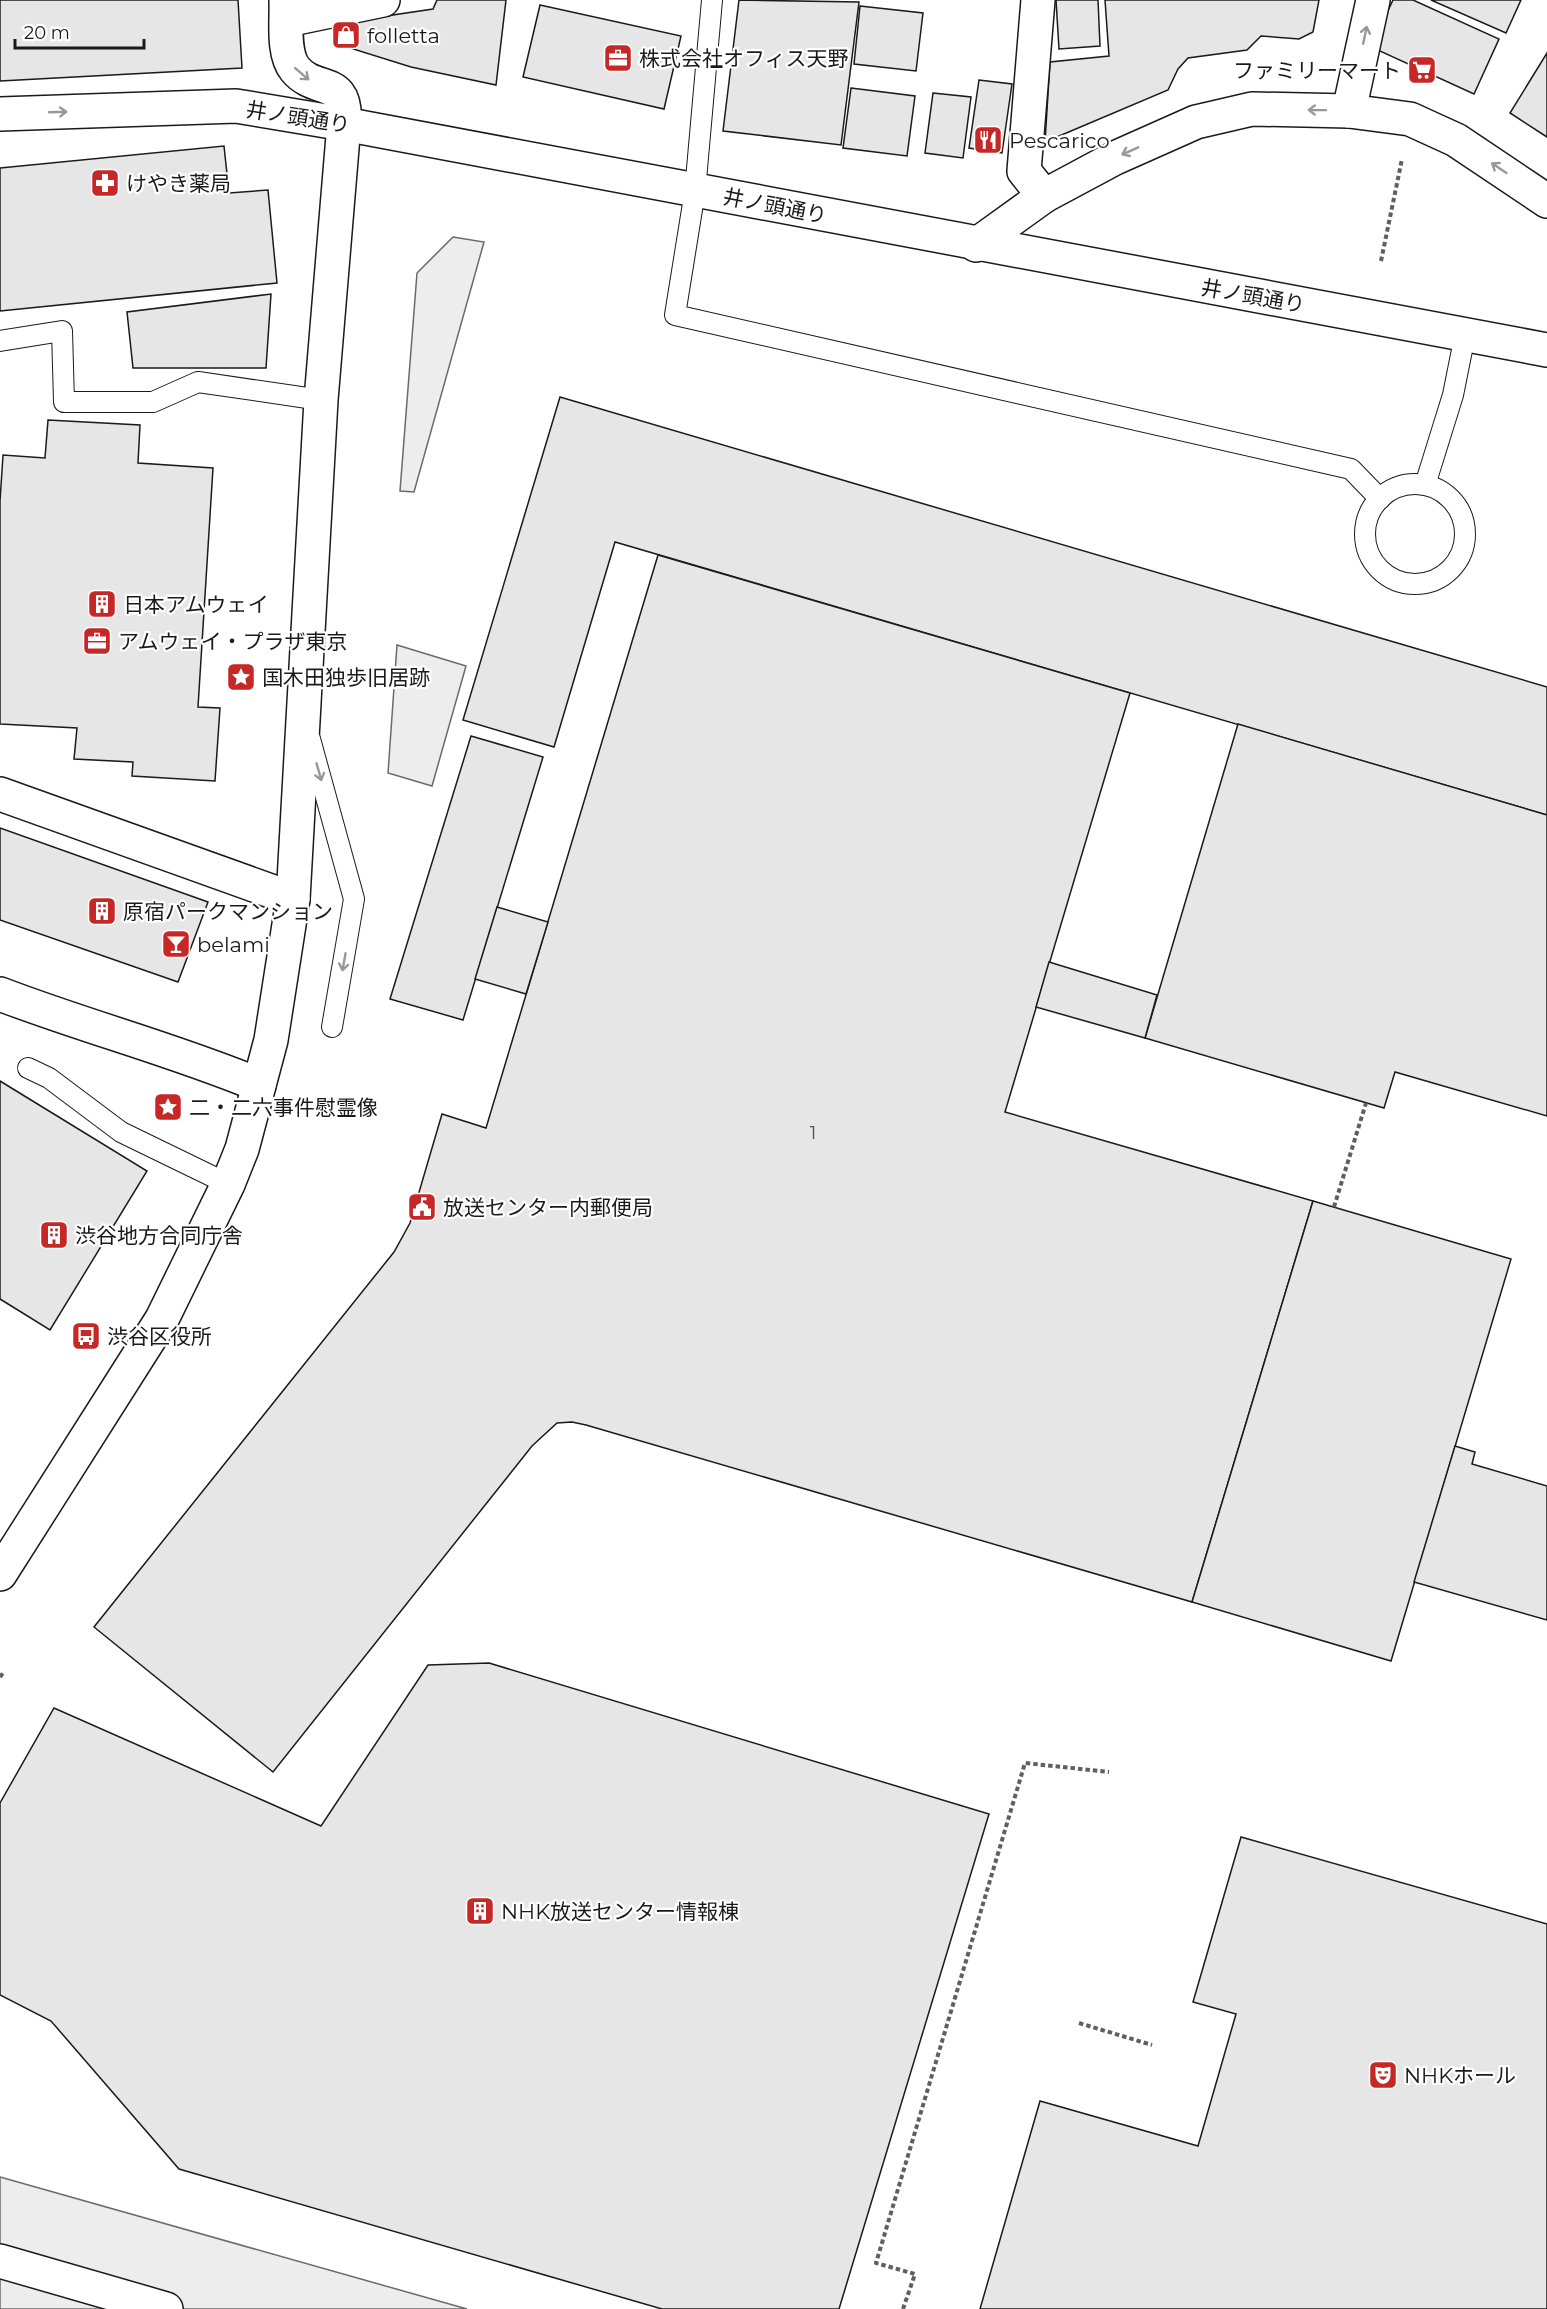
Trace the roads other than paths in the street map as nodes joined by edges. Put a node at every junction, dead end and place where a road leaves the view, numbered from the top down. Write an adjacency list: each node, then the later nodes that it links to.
1 (383, 0): 5 (street)
2 (712, 0): 9 (lane)
3 (1038, 0): 10 (street)
4 (1372, 0): 6 (street, one-way to 4)
5 (286, 10): 8 (street, one-way to 8)
6 (1350, 111): 10 (street, one-way to 10); 11 (street, one-way to 6)
7 (0, 114): 8 (street, 井ノ頭通り, one-way to 8)
8 (344, 124): 9 (street, 井ノ頭通り); 16 (street)
9 (695, 191): 12 (street, 井ノ頭通り); 18 (lane)
10 (1044, 196): 12 (street)
11 (1547, 201)
12 (975, 245): 13 (street, 井ノ頭通り)
13 (1465, 335): 15 (street, 井ノ頭通り); 17 (lane)
14 (0, 341): 16 (lane)
15 (1547, 350)
16 (321, 400): 19 (street)
17 (1425, 485): 18 (lane); 18 (lane)
18 (1380, 499)
19 (304, 716): 21 (street); 23 (lane, one-way to 23)
20 (0, 794): 21 (street)
21 (293, 899): 25 (street)
22 (0, 994): 25 (street)
23 (332, 1027)
24 (28, 1068): 26 (lane)
25 (260, 1085): 26 (street)
26 (228, 1184): 27 (street)
27 (0, 1574)
28 (0, 2260): 29 (street)
29 (166, 2309)

